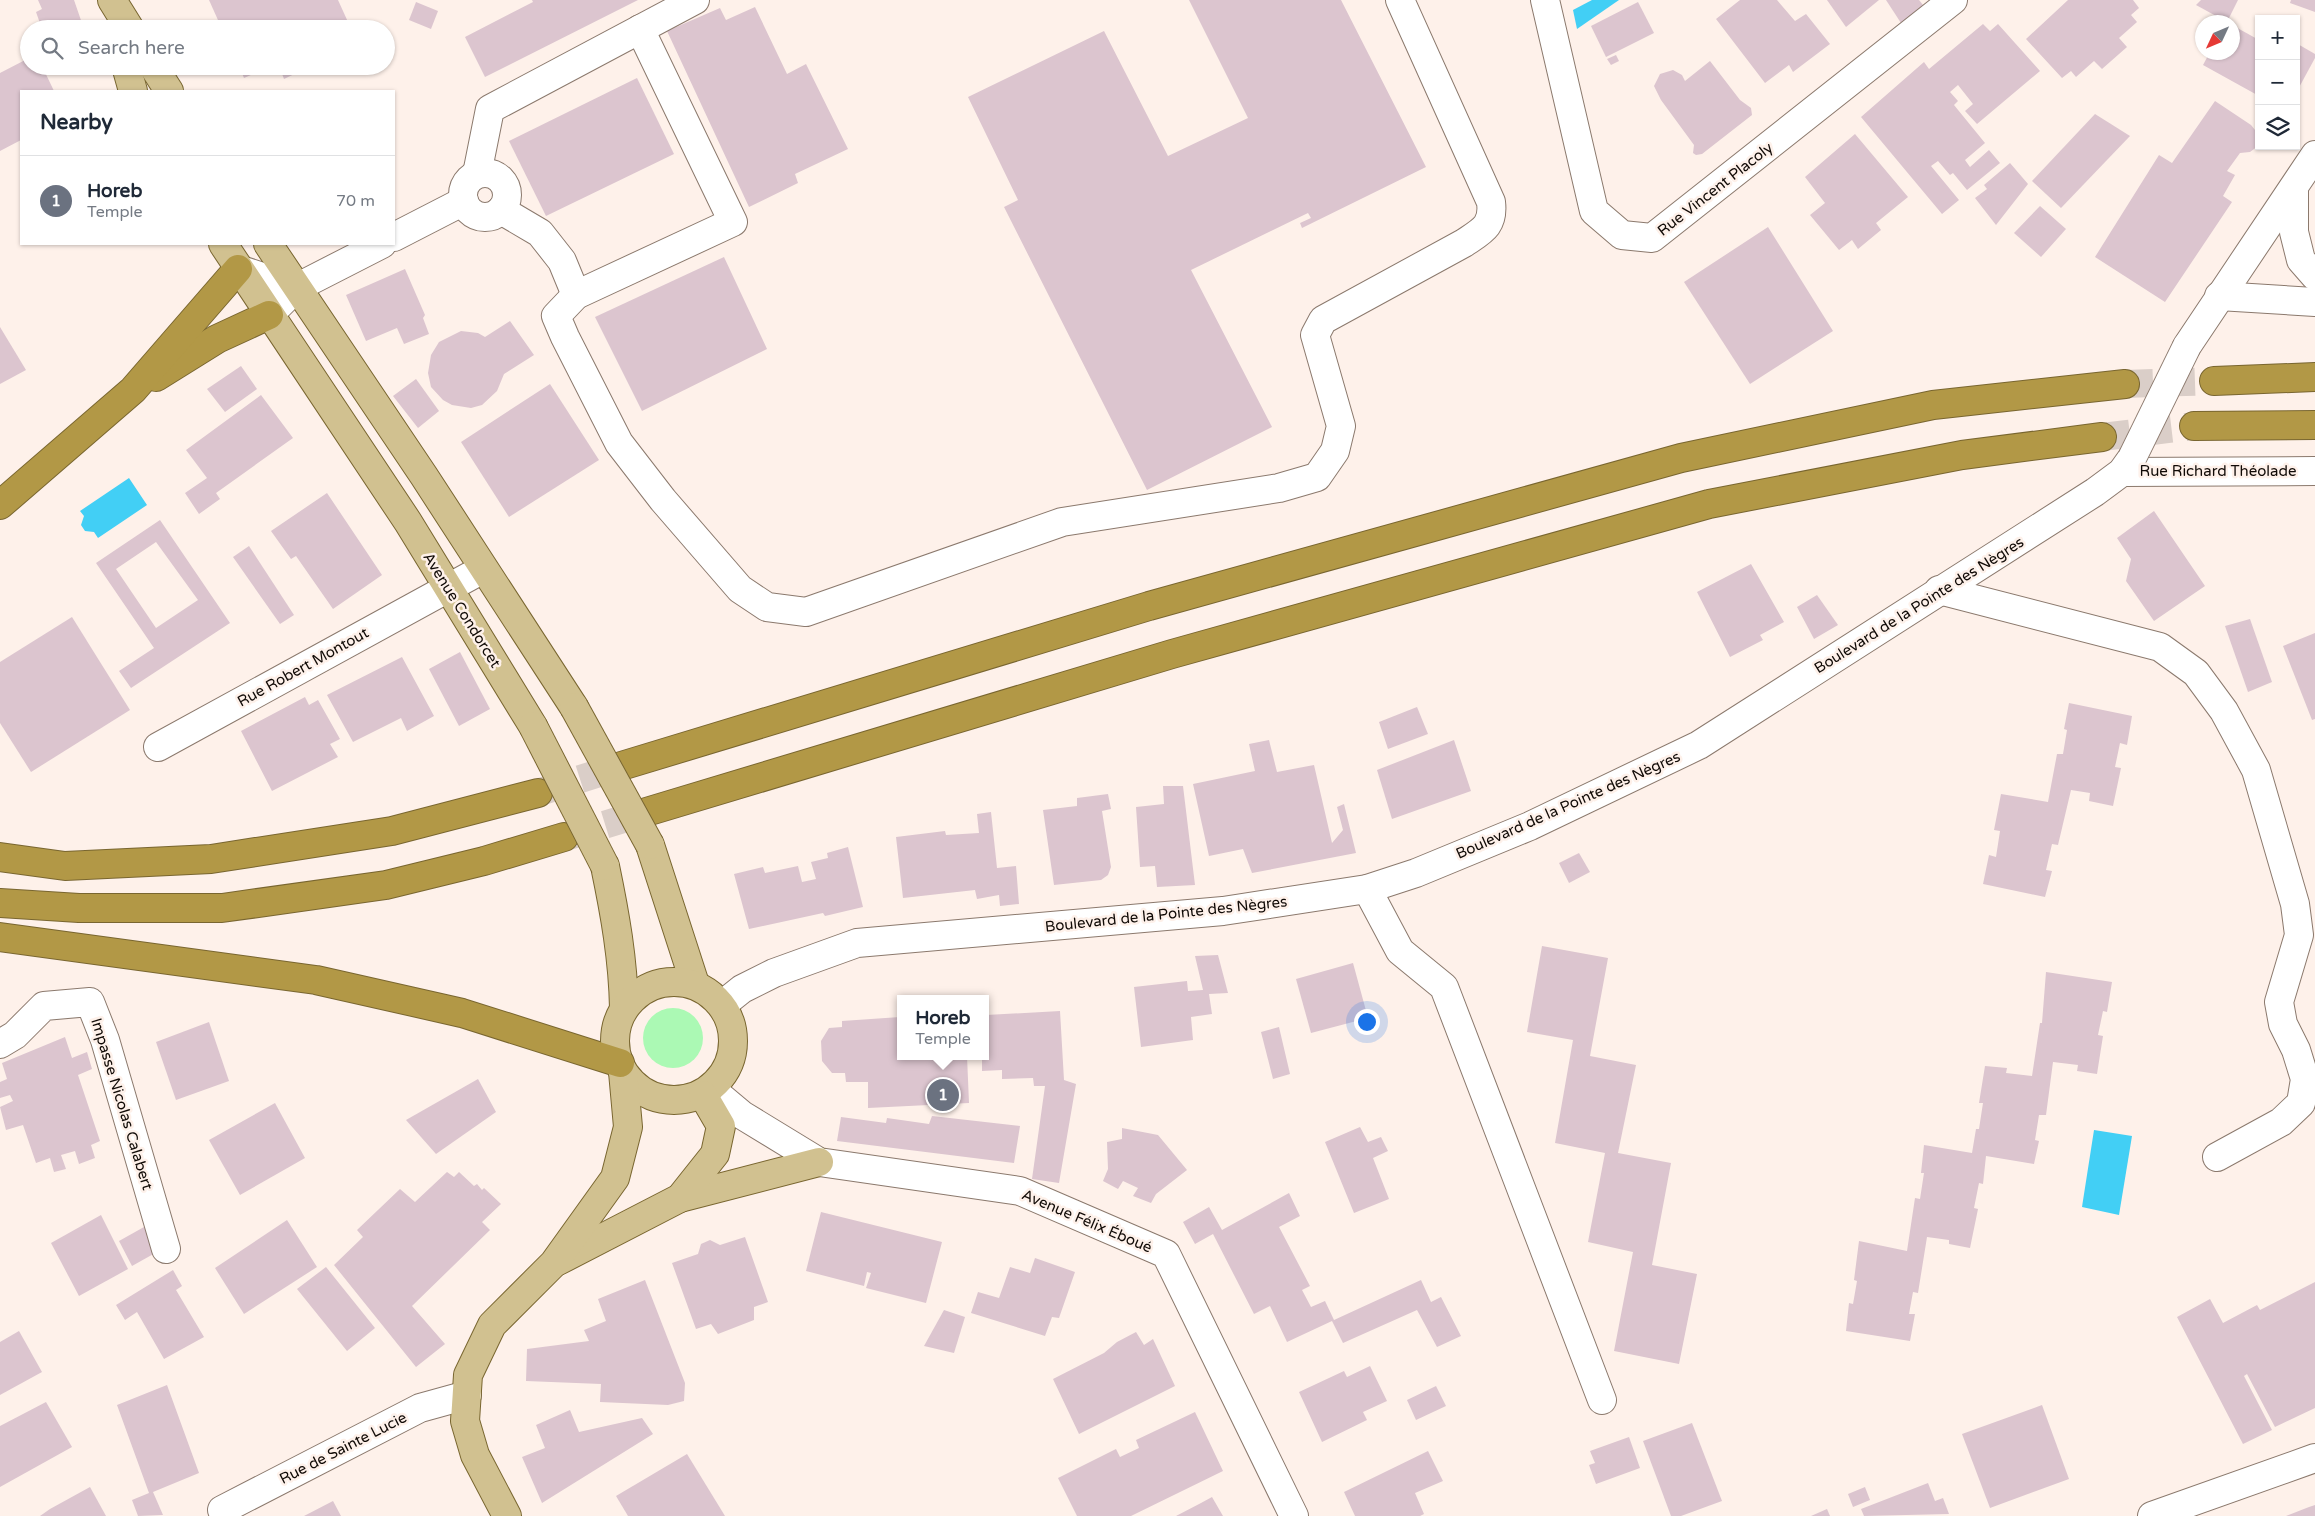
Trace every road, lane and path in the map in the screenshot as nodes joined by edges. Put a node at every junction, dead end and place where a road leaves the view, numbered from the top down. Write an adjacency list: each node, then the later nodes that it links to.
1 (104, 0): 7 (main road)
2 (112, 0): 8 (main road)
3 (695, 0): 9 (street)
4 (1400, 0): 26 (street)
5 (1545, 0): 6 (street, Rue Vincent Placoly)
6 (1952, 0)
7 (111, 20)
8 (124, 20)
9 (640, 29): 15 (street); 26 (street)
10 (129, 75): 12 (main road)
11 (159, 75): 13 (main road)
12 (134, 90)
13 (168, 90)
14 (2315, 155): 16 (street, Boulevard de la Pointe des Nègres)
15 (477, 174): 17 (street); 18 (street)
16 (2294, 189): 24 (street); 27 (street, Boulevard de la Pointe des Nègres)
17 (464, 201): 18 (street); 19 (street)
18 (501, 210): 26 (street)
19 (395, 236)
20 (224, 245): 23 (main road, Avenue Condorcet)
21 (269, 245): 25 (main road)
22 (380, 245): 25 (street)
23 (238, 269): 25 (street); 29 (main road, Avenue Condorcet); 33 (highway)
24 (2315, 276)
25 (296, 288): 29 (street); 40 (main road)
26 (576, 295)
27 (2220, 296): 28 (street); 37 (street, Boulevard de la Pointe des Nègres, bridge)
28 (2315, 302)
29 (270, 315): 33 (highway); 41 (main road, Avenue Condorcet)
30 (2315, 377): 31 (highway)
31 (2214, 381)
32 (2125, 384): 44 (highway)
33 (133, 390): 39 (highway)
34 (2315, 425): 35 (highway)
35 (2194, 426)
36 (2102, 437): 46 (highway)
37 (2127, 465): 38 (street, Rue Richard Théolade); 42 (street, Boulevard de la Pointe des Nègres)
38 (2315, 471)
39 (0, 505)
40 (483, 570): 41 (street, Rue Robert Montout); 52 (main road, bridge)
41 (448, 588): 43 (street, Rue Robert Montout); 54 (main road, Avenue Condorcet, bridge)
42 (1939, 590): 49 (street, Boulevard de la Pointe des Nègres); 58 (street)
43 (158, 747)
44 (618, 767)
45 (538, 793): 48 (highway)
46 (642, 813)
47 (564, 837): 50 (highway)
48 (0, 857)
49 (1367, 889): 53 (street, Boulevard de la Pointe des Nègres); 64 (street)
50 (0, 903)
51 (0, 937): 56 (highway)
52 (695, 984): 53 (main road); 54 (main road)
53 (722, 1005): 57 (main road)
54 (624, 1008): 56 (main road)
55 (0, 1044): 61 (street, Impasse Nicolas Calabert)
56 (622, 1067): 57 (main road); 62 (main road)
57 (707, 1092): 59 (street, Avenue Félix Éboué); 60 (main road)
58 (2217, 1157)
59 (819, 1162): 60 (main road); 68 (street, Avenue Félix Éboué)
60 (680, 1198): 62 (main road)
61 (166, 1249)
62 (554, 1263): 63 (main road)
63 (467, 1396): 66 (street, Rue de Sainte Lucie); 67 (main road)
64 (1602, 1400)
65 (2315, 1458): 69 (street)
66 (222, 1510)
67 (507, 1516)
68 (1294, 1516)
69 (2152, 1516)

